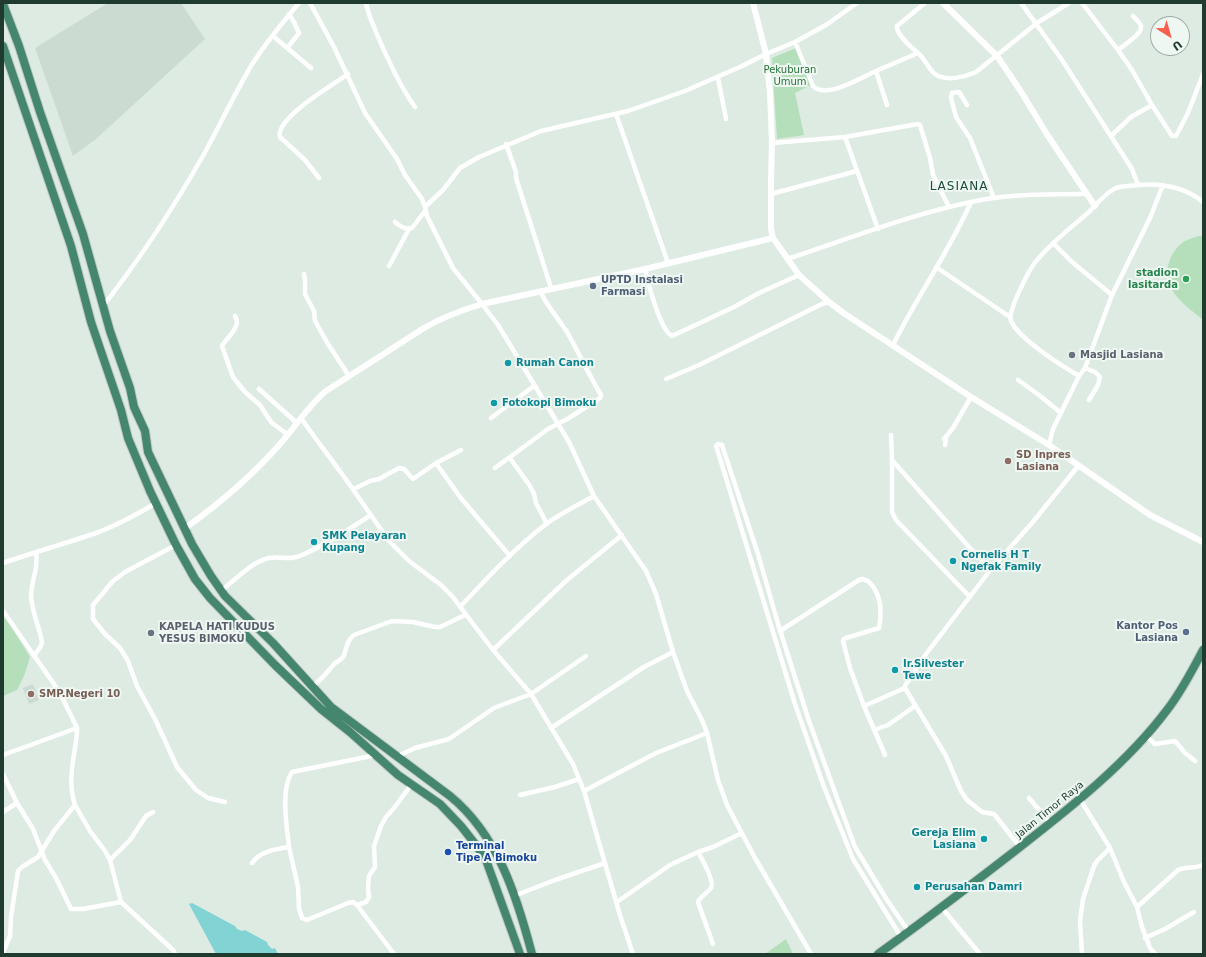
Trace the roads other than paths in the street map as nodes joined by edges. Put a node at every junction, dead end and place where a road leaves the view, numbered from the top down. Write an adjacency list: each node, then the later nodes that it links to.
1 (299, 3): 12 (street)
2 (310, 3): 25 (street)
3 (366, 3): 31 (street)
4 (753, 3): 21 (street)
5 (925, 3): 20 (street)
6 (943, 3): 22 (street)
7 (1021, 3): 14 (street)
8 (1069, 3): 14 (street)
9 (1082, 3): 19 (street)
10 (3, 4): 32 (highway)
11 (854, 4): 16 (street)
12 (289, 14): 15 (street); 18 (street)
13 (1133, 16): 19 (street)
14 (1037, 24): 22 (street); 36 (street)
15 (273, 36): 18 (street); 69 (street)
16 (795, 42): 21 (street); 24 (street)
17 (3, 46): 34 (highway)
18 (288, 48): 23 (street)
19 (1118, 50): 30 (street)
20 (918, 53): 22 (street); 24 (street)
21 (766, 54): 27 (street); 39 (street)
22 (997, 56): 45 (street)
23 (311, 68)
24 (876, 71): 28 (street)
25 (348, 74): 41 (street); 51 (street)
26 (1203, 74): 30 (street)
27 (718, 78): 33 (street); 35 (street)
28 (887, 105)
29 (967, 105): 46 (street)
30 (1152, 105): 36 (street)
31 (415, 107)
32 (40, 112): 34 (highway); 69 (highway)
33 (616, 114): 38 (street); 58 (street)
34 (26, 116): 73 (highway)
35 (726, 120)
36 (1111, 136): 42 (street)
37 (844, 137): 39 (street); 40 (street); 50 (street)
38 (506, 144): 51 (street); 64 (street)
39 (772, 144): 44 (street)
40 (857, 171): 44 (street); 54 (street)
41 (319, 178)
42 (1138, 185): 43 (street); 49 (street)
43 (1163, 185): 48 (street); 66 (street)
44 (771, 194): 55 (street)
45 (1086, 194): 46 (street); 49 (street)
46 (994, 198): 47 (street)
47 (971, 202): 50 (street); 60 (street)
48 (1203, 202)
49 (1095, 206): 56 (street)
50 (949, 207): 54 (street)
51 (425, 209): 53 (street); 68 (street)
52 (395, 222): 53 (street)
53 (410, 229): 59 (street)
54 (878, 229): 57 (street)
55 (773, 238): 57 (street); 58 (street)
56 (1053, 243): 66 (street); 71 (street)
57 (787, 259): 63 (street)
58 (668, 263): 61 (street)
59 (389, 266)
60 (936, 267): 71 (street); 74 (street)
61 (645, 269): 63 (street); 64 (street)
62 (304, 274): 76 (street)
63 (799, 275): 67 (street)
64 (551, 288): 65 (street)
65 (540, 291): 68 (street); 87 (street)
66 (1112, 295): 75 (street)
67 (828, 302): 74 (street); 78 (street)
68 (482, 304): 76 (street); 80 (street)
69 (103, 306): 72 (highway)
70 (235, 316): 88 (street)
71 (1010, 317): 77 (street)
72 (112, 338): 73 (highway); 103 (highway)
73 (98, 342): 100 (highway)
74 (893, 345): 82 (street)
75 (1085, 368): 77 (street); 83 (street)
76 (349, 376): 86 (street)
77 (1079, 376): 84 (street)
78 (666, 379)
79 (1018, 380): 84 (street)
80 (534, 386): 85 (street); 87 (street)
81 (259, 389): 86 (street)
82 (971, 397): 90 (street); 91 (street)
83 (1089, 400)
84 (1061, 413): 91 (street)
85 (491, 418)
86 (299, 420): 88 (street); 98 (street)
87 (558, 424): 93 (street); 99 (street)
88 (288, 435): 103 (street)
89 (891, 436): 94 (street)
90 (945, 445)
91 (1049, 445): 96 (street)
92 (460, 450): 95 (street)
93 (510, 458): 97 (street); 102 (street)
94 (892, 460): 110 (street); 112 (street)
95 (436, 463): 98 (street); 108 (street)
96 (1079, 465): 105 (street); 110 (street)
97 (495, 468)
98 (354, 489): 101 (street)
99 (594, 496): 102 (street); 104 (street)
100 (156, 503): 106 (highway); 107 (street)
101 (371, 515): 111 (street); 113 (street)
102 (547, 524): 108 (street)
103 (184, 529): 111 (highway)
104 (622, 535): 119 (street); 121 (street)
105 (1203, 542)
106 (176, 545): 117 (highway); 150 (street)
107 (36, 552): 109 (street); 122 (street)
108 (510, 556): 113 (street)
109 (3, 563)
110 (991, 569): 112 (street)
111 (221, 591): 116 (highway)
112 (970, 597): 125 (street)
113 (460, 607): 115 (street)
114 (3, 610): 122 (street)
115 (465, 614): 119 (street); 124 (street)
116 (246, 617): 117 (highway); 124 (highway)
117 (237, 627): 139 (highway)
118 (780, 631): 127 (street); 129 (street); 130 (street)
119 (493, 650): 126 (street)
120 (1203, 650): 135 (highway, Jalan Timor Raya)
121 (673, 652): 132 (street); 134 (street)
122 (34, 656): 131 (street)
123 (586, 656): 126 (street)
124 (312, 686): 136 (highway)
125 (905, 688): 127 (street); 128 (street)
126 (531, 694): 132 (street); 136 (street)
127 (864, 706): 133 (street)
128 (915, 706): 133 (street); 159 (street)
129 (809, 722): 130 (street); 174 (street)
130 (802, 724): 175 (street)
131 (76, 728): 137 (street); 151 (street)
132 (551, 728): 143 (street)
133 (874, 730): 138 (street)
134 (706, 733): 145 (street); 157 (street)
135 (1146, 736): 140 (street); 148 (highway, Jalan Timor Raya)
136 (395, 754): 141 (highway); 154 (highway)
137 (3, 755)
138 (885, 755)
139 (376, 756): 141 (highway); 158 (street)
140 (1195, 761)
141 (384, 763): 144 (highway)
142 (3, 774): 149 (street)
143 (579, 779): 145 (street); 146 (street)
144 (411, 785): 156 (highway); 170 (street)
145 (584, 791): 165 (street)
146 (520, 795)
147 (1029, 798): 155 (street)
148 (1080, 799): 155 (highway, Jalan Timor Raya); 160 (street)
149 (16, 802): 152 (street); 162 (street)
150 (225, 802)
151 (75, 806): 162 (street); 163 (street)
152 (3, 812)
153 (153, 812): 163 (street)
154 (472, 818): 156 (highway); 167 (highway)
155 (1050, 823): 159 (highway, Jalan Timor Raya)
156 (461, 826): 181 (highway)
157 (742, 833): 161 (street); 184 (street)
158 (289, 847): 164 (street); 170 (street)
159 (1020, 847): 172 (highway, Jalan Timor Raya)
160 (1110, 848): 171 (street); 187 (street)
161 (698, 852): 169 (street); 177 (street)
162 (42, 853): 168 (street); 178 (street)
163 (110, 860): 168 (street)
164 (252, 863)
165 (605, 863): 167 (street); 169 (street)
166 (1203, 865): 171 (street)
167 (514, 896): 182 (highway)
168 (121, 902): 179 (street)
169 (617, 902): 183 (street)
170 (357, 905): 180 (street)
171 (1137, 907): 176 (street)
172 (942, 908): 174 (highway, Jalan Timor Raya); 186 (street)
173 (1194, 912): 176 (street)
174 (909, 932): 175 (highway, Jalan Timor Raya)
175 (901, 937): 185 (highway, Jalan Timor Raya)
176 (1145, 938): 188 (street)
177 (713, 944)
178 (3, 953)
179 (173, 953)
180 (394, 954)
181 (520, 954)
182 (532, 954)
183 (633, 954)
184 (811, 954)
185 (878, 954)
186 (980, 954)
187 (1082, 954)
188 (1155, 954)

